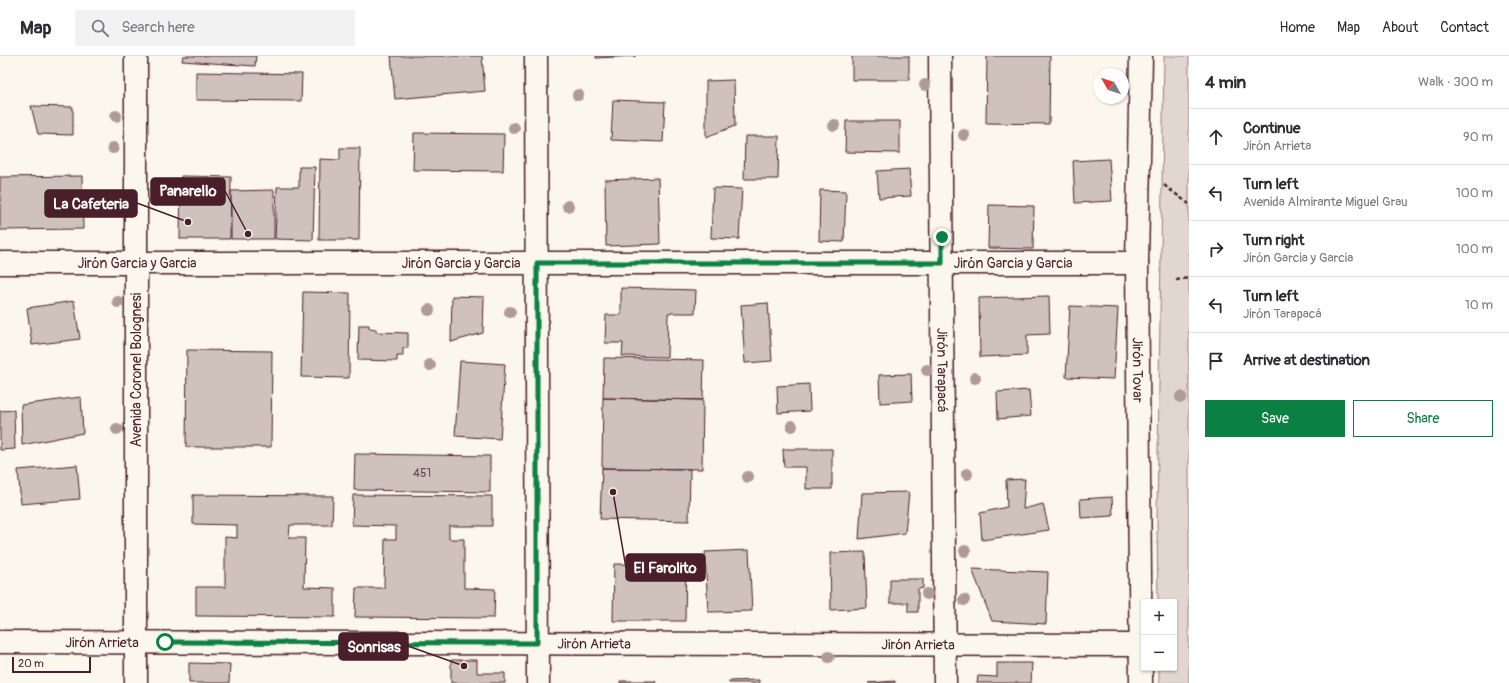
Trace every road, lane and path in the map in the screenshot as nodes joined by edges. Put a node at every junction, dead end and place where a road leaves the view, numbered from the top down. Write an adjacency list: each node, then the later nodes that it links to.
1 (136, 56): 6 (street, Avenida Coronel Bolognesi)
2 (536, 56): 7 (street)
3 (940, 56): 8 (street, Jirón Tarapacá)
4 (1141, 56): 9 (street, Jirón Tovar)
5 (0, 262): 6 (street, Jirón Garcia y Garcia)
6 (136, 262): 7 (street, Jirón Garcia y Garcia); 13 (street, Avenida Coronel Bolognesi)
7 (537, 263): 8 (street, Jirón Garcia y Garcia); 14 (street)
8 (942, 263): 9 (street, Jirón Garcia y Garcia); 15 (street, Jirón Tarapacá)
9 (1138, 263): 16 (street, Jirón Tovar)
10 (1189, 278): 11 (path)
11 (1176, 280)
12 (0, 642): 13 (street, Jirón Arrieta)
13 (136, 642): 14 (street, Jirón Arrieta); 18 (street, Avenida Coronel Bolognesi)
14 (537, 643): 15 (street, Jirón Arrieta); 19 (street)
15 (945, 644): 16 (street, Jirón Arrieta); 20 (street, Jirón Tarapacá)
16 (1141, 645)
17 (1141, 671): 21 (street, Jirón Tovar)
18 (136, 683)
19 (538, 683)
20 (945, 683)
21 (1141, 683)

